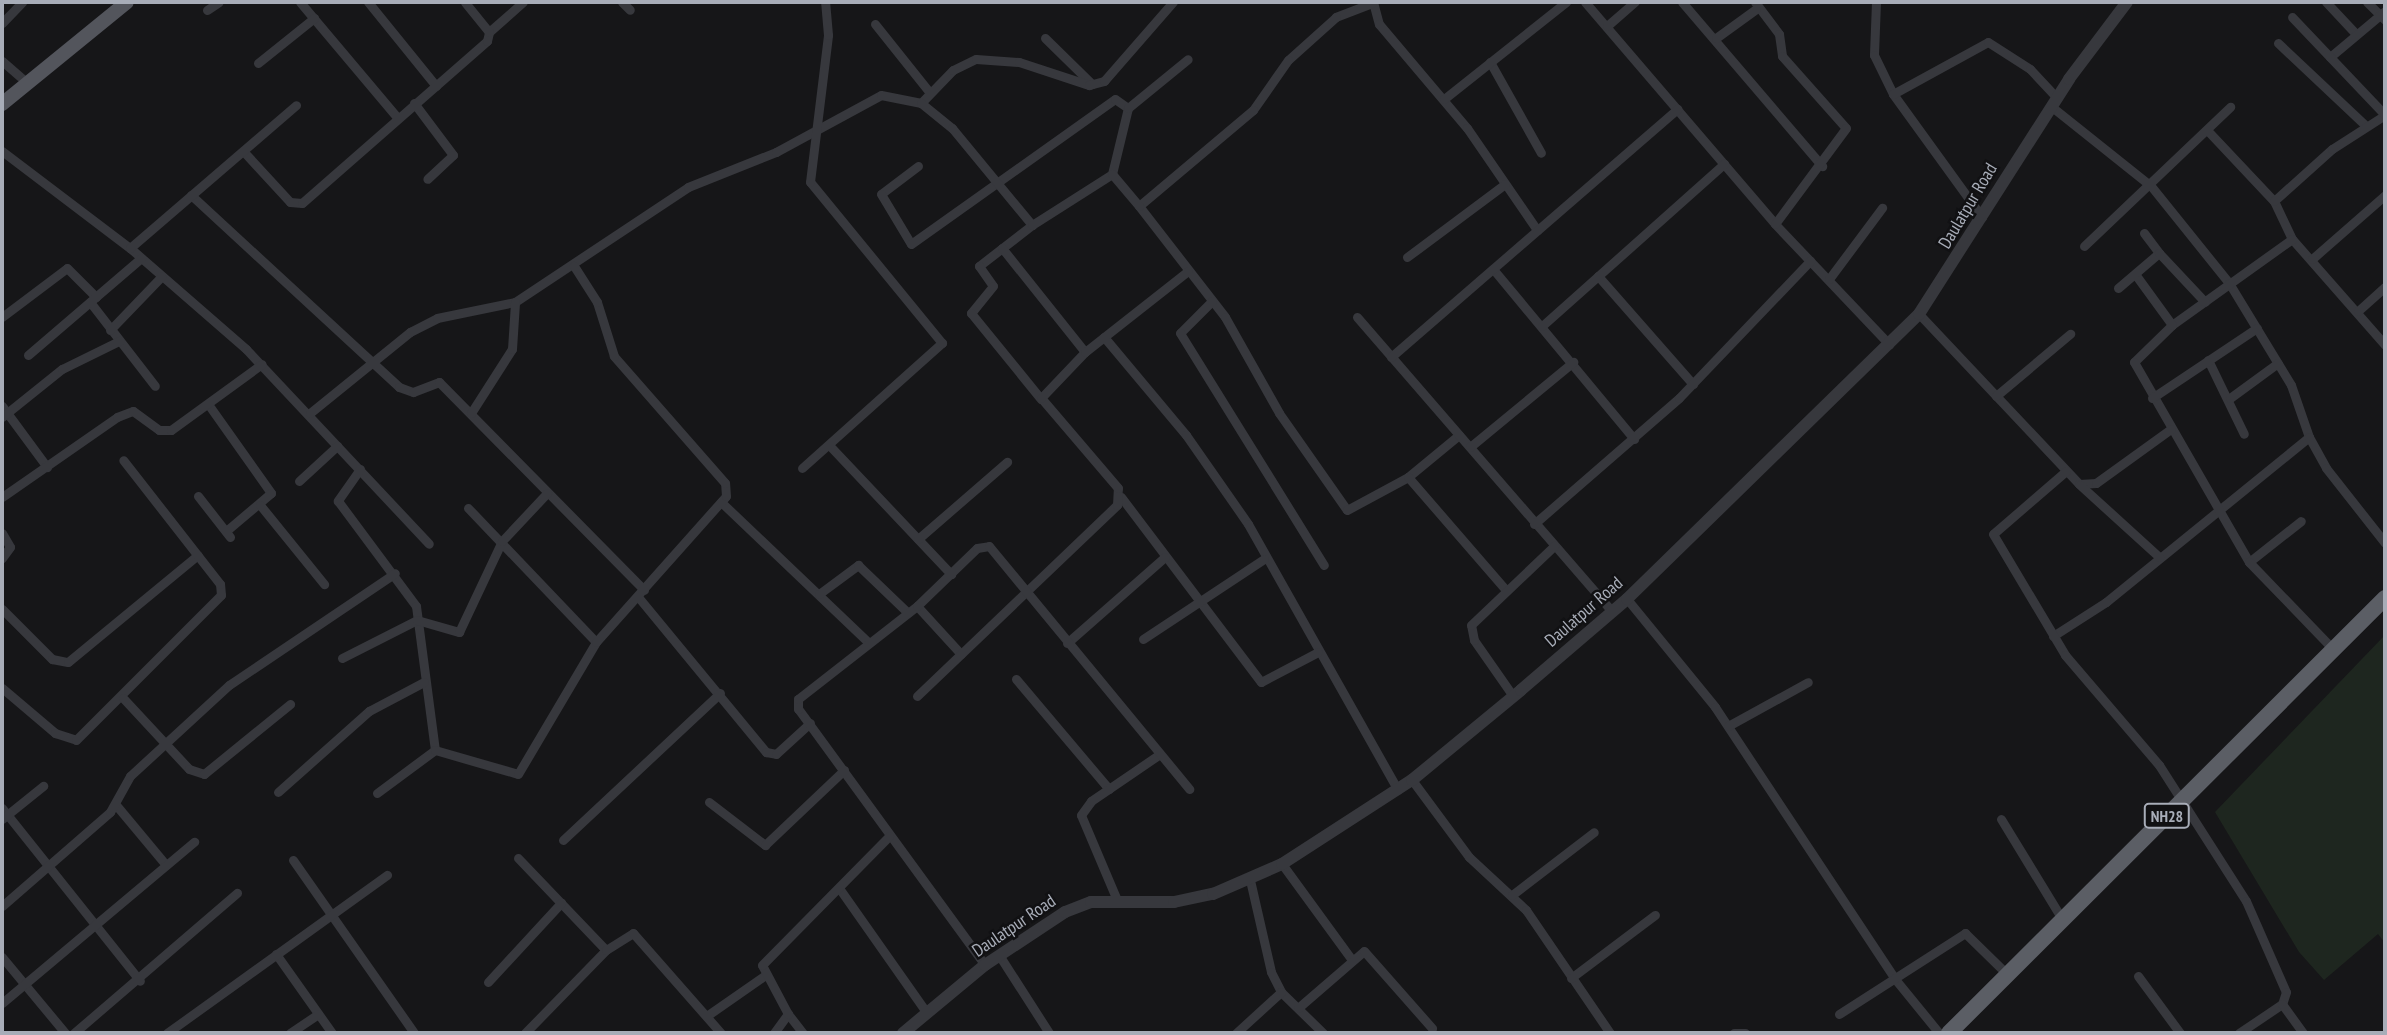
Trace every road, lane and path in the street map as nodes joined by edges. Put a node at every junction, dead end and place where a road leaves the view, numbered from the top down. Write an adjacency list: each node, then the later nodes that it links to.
1 (22, 2): 26 (street)
2 (127, 2): 39 (main road)
3 (219, 2): 21 (street)
4 (300, 2): 25 (street)
5 (368, 2): 41 (street)
6 (465, 2): 29 (street)
7 (523, 2): 29 (street)
8 (622, 2): 22 (street)
9 (825, 2): 55 (street)
10 (1174, 2): 40 (street)
11 (1373, 2): 44 (street); 71 (street)
12 (1566, 2): 37 (street)
13 (1585, 2): 28 (street)
14 (1635, 2): 28 (street)
15 (1682, 2): 32 (street)
16 (1875, 2): 43 (street)
17 (2127, 2): 45 (street, Daulatpur Road)
18 (2326, 2): 30 (street)
19 (2367, 2): 23 (street)
20 (1755, 5): 32 (street); 62 (street)
21 (207, 10)
22 (631, 10)
23 (2384, 15): 30 (street)
24 (2292, 17): 34 (street)
25 (314, 18): 38 (street); 53 (street)
26 (2, 23)
27 (875, 24): 42 (street)
28 (1607, 26): 52 (street)
29 (489, 32): 41 (street)
30 (2355, 33): 34 (street)
31 (1045, 38): 40 (street)
32 (1716, 38): 62 (street)
33 (2278, 43): 54 (street)
34 (2330, 57): 54 (street)
35 (1188, 59): 51 (street)
36 (2, 61): 39 (street)
37 (1490, 62): 44 (street); 59 (street)
38 (258, 63)
39 (27, 83): 48 (main road)
40 (1093, 84): 42 (street)
41 (436, 86): 46 (street)
42 (930, 93): 47 (street)
43 (1893, 94): 45 (street); 73 (street)
44 (1444, 99): 66 (street)
45 (2054, 102): 67 (street); 73 (street, Daulatpur Road)
46 (414, 103): 53 (street); 65 (street)
47 (921, 103): 55 (street); 64 (street)
48 (2, 104)
49 (296, 105): 58 (street)
50 (2230, 107): 56 (street)
51 (1128, 108): 63 (street); 64 (street)
52 (1677, 109): 60 (street); 76 (street)
53 (397, 117): 58 (street)
54 (2366, 126): 70 (street)
55 (814, 129): 87 (street); 137 (street)
56 (2207, 131): 67 (street); 70 (street)
57 (2, 150): 80 (street)
58 (244, 152): 68 (street)
59 (1541, 153)
60 (1724, 164): 74 (street); 91 (street)
61 (918, 166): 64 (street)
62 (1822, 166): 74 (street)
63 (1112, 174): 71 (street); 75 (street)
64 (996, 178): 75 (street)
65 (427, 179)
66 (1505, 184): 76 (street); 83 (street)
67 (2151, 186): 79 (street); 94 (street)
68 (191, 195): 80 (street); 118 (street)
69 (2385, 195): 85 (street)
70 (2274, 201): 78 (street)
71 (1139, 206): 89 (street)
72 (1882, 208): 93 (street)
73 (1982, 216): 102 (street, Daulatpur Road)
74 (1775, 223): 86 (street)
75 (1032, 225): 81 (street)
76 (1537, 230): 88 (street)
77 (2144, 233): 82 (street)
78 (2292, 239): 85 (street); 94 (street)
79 (2084, 246)
80 (130, 248): 84 (street)
81 (1002, 248): 114 (street); 127 (street)
82 (2159, 253): 90 (street); 100 (street)
83 (1407, 257)
84 (141, 258): 92 (street); 97 (street)
85 (2312, 259): 101 (street)
86 (1810, 261): 93 (street); 122 (street)
87 (574, 266): 99 (street); 153 (street)
88 (1493, 269): 106 (street); 116 (street)
89 (1188, 271): 98 (street); 110 (street)
90 (2135, 274): 96 (street); 105 (street)
91 (1598, 276): 106 (street); 122 (street)
92 (161, 277): 108 (street); 121 (street)
93 (1829, 279): 112 (street)
94 (2229, 283): 100 (street); 107 (street)
95 (2385, 287): 101 (street)
96 (2118, 288)
97 (93, 300): 103 (street); 108 (street); 115 (street)
98 (1212, 300): 146 (street); 171 (street)
99 (515, 302): 118 (street); 131 (street)
100 (2204, 302): 105 (street)
101 (2358, 311): 113 (street)
102 (1919, 314): 112 (street, Daulatpur Road); 124 (street)
103 (2, 317)
104 (1357, 317): 116 (street)
105 (2172, 325): 125 (street)
106 (1542, 326): 119 (street)
107 (2257, 328): 117 (street); 120 (street)
108 (110, 330): 111 (street)
109 (2070, 334): 124 (street)
110 (1104, 337): 114 (street); 169 (street)
111 (119, 341): 123 (street); 129 (street)
112 (1889, 344): 180 (street, Daulatpur Road)
113 (2385, 345)
114 (1085, 352): 127 (street)
115 (28, 355)
116 (1391, 357): 133 (street)
117 (2208, 360): 125 (street); 126 (street)
118 (368, 361): 130 (street); 131 (street)
119 (1573, 362): 136 (street); 139 (street)
120 (2278, 363): 126 (street); 135 (street)
121 (262, 364): 128 (street); 130 (street)
122 (1693, 384): 136 (street)
123 (155, 386)
124 (1996, 396): 145 (street)
125 (2152, 398): 132 (street)
126 (2230, 398): 134 (street)
127 (1041, 399): 152 (street)
128 (208, 404): 142 (street); 154 (street)
129 (4, 412): 142 (street)
130 (310, 413): 138 (street)
131 (471, 413): 149 (street)
132 (2171, 429): 148 (street); 156 (street)
133 (1459, 435): 139 (street); 146 (street)
134 (2244, 435)
135 (2309, 437): 156 (street); 162 (street)
136 (1634, 439): 158 (street)
137 (829, 445): 143 (street); 160 (street)
138 (337, 446): 144 (street); 147 (street)
139 (1469, 447): 158 (street)
140 (123, 460): 165 (street)
141 (1007, 462): 160 (street)
142 (47, 467): 151 (street)
143 (802, 468)
144 (359, 469): 163 (street); 172 (street)
145 (2066, 471): 148 (street); 187 (street)
146 (1408, 477): 175 (street)
147 (299, 481)
148 (2079, 484): 167 (street)
149 (547, 493): 161 (street); 177 (street)
150 (198, 496): 154 (street)
151 (2, 497)
152 (1121, 497): 166 (street); 176 (street)
153 (721, 502): 177 (street); 178 (street)
154 (260, 505): 174 (street)
155 (468, 508): 161 (street)
156 (2216, 509): 167 (street); 170 (street)
157 (2301, 521): 170 (street)
158 (1534, 524): 164 (street)
159 (2, 533): 168 (street)
160 (918, 539): 173 (street)
161 (502, 541): 186 (street); 189 (street)
162 (2385, 543)
163 (429, 544)
164 (1554, 546): 175 (street); 184 (street)
165 (198, 555): 183 (street); 203 (street)
166 (1165, 557): 181 (street); 191 (street)
167 (2159, 557): 187 (street)
168 (2, 558)
169 (1264, 559): 181 (street); 193 (street)
170 (2249, 562): 192 (street)
171 (1324, 565)
172 (395, 573): 186 (street); 207 (street)
173 (951, 574): 176 (street); 182 (street)
174 (324, 584)
175 (1504, 589): 202 (street)
176 (1027, 592): 191 (street); 194 (street)
177 (641, 594): 189 (street); 200 (street)
178 (819, 594): 185 (street); 190 (street)
179 (2385, 598): 192 (highway, NH28)
180 (1627, 599): 184 (street, Daulatpur Road); 206 (street)
181 (1200, 601): 188 (street); 193 (street)
182 (917, 606): 185 (street); 194 (street)
183 (2, 609)
184 (1612, 611): 202 (street, Daulatpur Road)
185 (908, 613): 190 (street)
186 (417, 620): 195 (street); 197 (street)
187 (2053, 636): 218 (street)
188 (1143, 639)
189 (596, 642): 208 (street)
190 (869, 643): 205 (street)
191 (1067, 643): 209 (street)
192 (2334, 650): 218 (highway, NH28)
193 (1318, 652): 215 (street)
194 (961, 654): 201 (street)
195 (342, 659)
196 (1016, 679): 213 (street)
197 (424, 682): 208 (street); 216 (street)
198 (1808, 682): 206 (street)
199 (2, 688): 203 (street)
200 (720, 693): 205 (street); 225 (street)
201 (917, 696)
202 (1513, 696): 211 (street, Daulatpur Road)
203 (123, 698): 207 (street)
204 (290, 704): 207 (street)
205 (810, 723): 210 (street)
206 (1728, 726): 254 (street)
207 (164, 743): 220 (street)
208 (435, 750): 217 (street)
209 (1160, 754): 213 (street); 214 (street)
210 (844, 770): 219 (street); 224 (street)
211 (1412, 780): 215 (street, Daulatpur Road); 236 (street)
212 (43, 786): 221 (street)
213 (1109, 789): 237 (street)
214 (1189, 789)
215 (1398, 790): 230 (street, Daulatpur Road)
216 (278, 792)
217 (377, 793)
218 (2183, 801): 242 (highway, NH28); 260 (street)
219 (709, 802)
220 (116, 805): 229 (street); 231 (street)
221 (4, 814): 229 (street)
222 (2001, 819): 242 (street)
223 (1594, 832): 236 (street)
224 (890, 836): 234 (street); 249 (street)
225 (563, 839)
226 (194, 842): 231 (street)
227 (518, 858): 238 (street)
228 (293, 860): 240 (street)
229 (50, 864): 239 (street); 243 (street)
230 (1282, 864): 233 (street, Daulatpur Road); 248 (street)
231 (166, 865): 243 (street)
232 (387, 875): 240 (street)
233 (1250, 880): 237 (street, Daulatpur Road); 258 (street)
234 (839, 888): 251 (street); 262 (street)
235 (237, 893): 255 (street)
236 (1512, 895): 253 (street)
237 (1116, 900): 246 (street, Daulatpur Road)
238 (561, 903): 244 (street); 256 (street)
239 (2, 906)
240 (330, 915): 245 (street); 274 (street)
241 (1655, 915): 253 (street)
242 (2062, 919): 250 (highway, NH28)
243 (99, 922): 255 (street); 257 (street)
244 (606, 950): 266 (street); 275 (street)
245 (276, 954): 263 (street); 268 (street)
246 (999, 955): 249 (street, Daulatpur Road); 280 (street)
247 (2, 957): 257 (street)
248 (1352, 960): 261 (street); 267 (street)
249 (985, 965): 262 (street, Daulatpur Road)
250 (2008, 975): 254 (street); 287 (highway, NH28)
251 (764, 976): 264 (street); 266 (street)
252 (2138, 976): 288 (street)
253 (1572, 978): 283 (street)
254 (1895, 979): 265 (street); 286 (street)
255 (140, 981): 270 (street)
256 (488, 982)
257 (24, 985): 259 (street); 269 (street)
258 (1282, 992): 261 (street); 281 (street)
259 (2, 1003)
260 (2282, 1004): 289 (street); 290 (street)
261 (1298, 1008): 282 (street)
262 (927, 1013): 279 (street, Daulatpur Road)
263 (318, 1014): 272 (street); 273 (street)
264 (788, 1014): 277 (street); 278 (street)
265 (1839, 1014)
266 (708, 1015): 276 (street)
267 (1432, 1028)
268 (180, 1029): 271 (street)
269 (65, 1033)
270 (74, 1033)
271 (167, 1033)
272 (290, 1033)
273 (332, 1033)
274 (414, 1033)
275 (525, 1033)
276 (721, 1033)
277 (774, 1033)
278 (803, 1033)
279 (903, 1033)
280 (1049, 1033)
281 (1236, 1033)
282 (1323, 1033)
283 (1610, 1033)
284 (1734, 1033): 285 (street)
285 (1745, 1033)
286 (1939, 1033)
287 (1950, 1033)
288 (2180, 1033)
289 (2239, 1033)
290 (2303, 1033)

